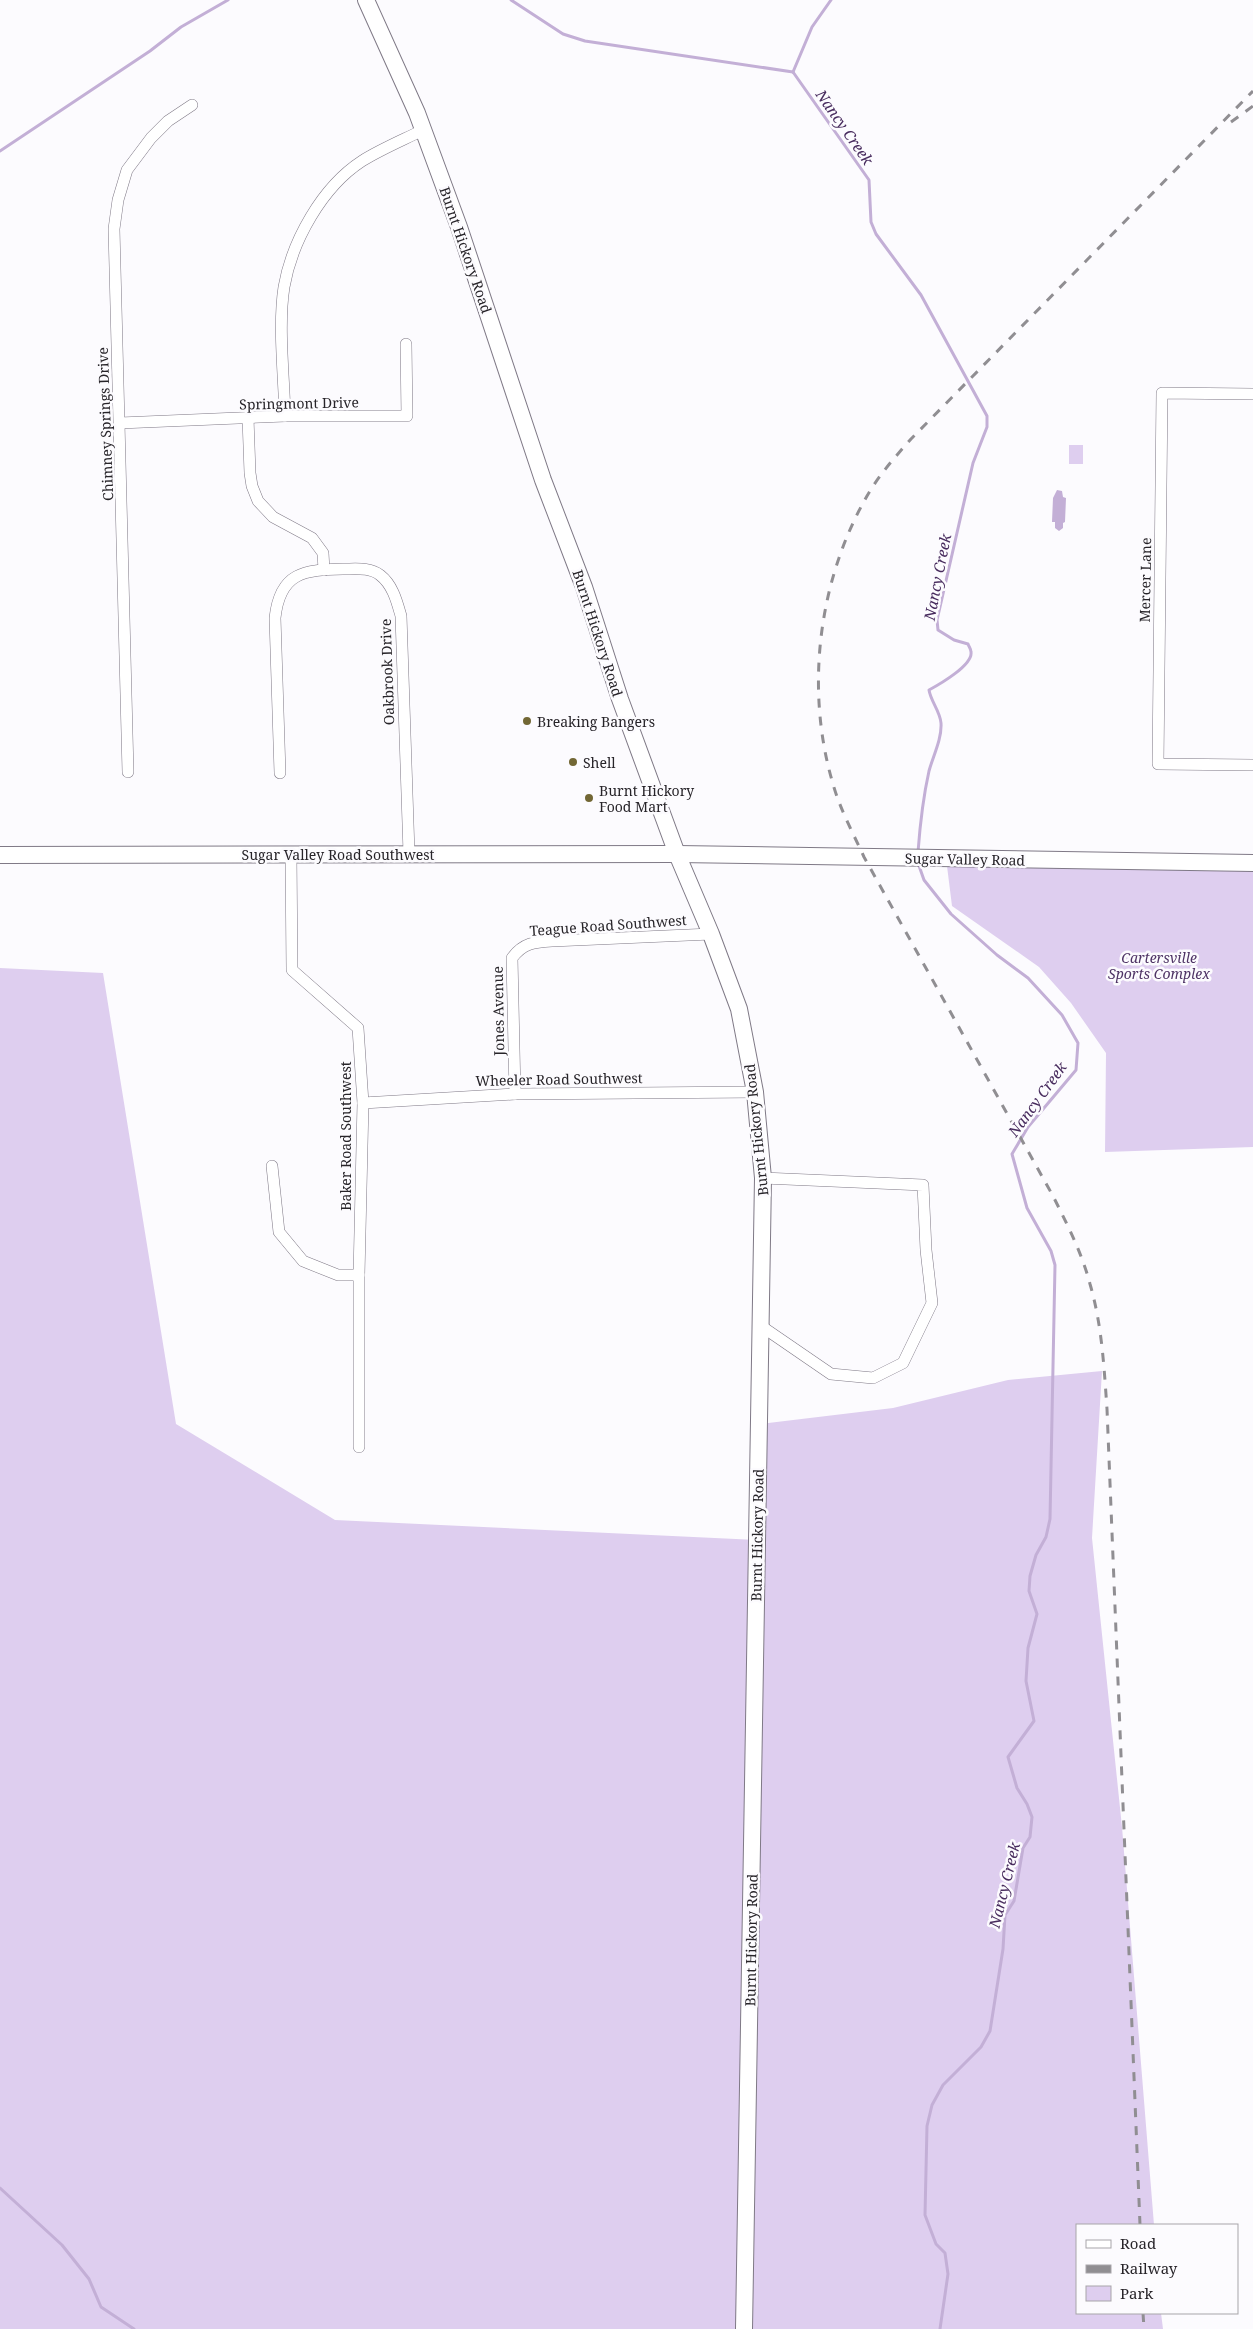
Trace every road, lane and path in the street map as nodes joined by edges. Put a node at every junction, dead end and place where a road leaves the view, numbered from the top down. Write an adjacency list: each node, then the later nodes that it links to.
1 (366, 0): 3 (main road, Burnt Hickory Road)
2 (192, 105): 8 (street, Chimney Springs Drive)
3 (423, 130): 6 (street); 14 (main road, Burnt Hickory Road)
4 (406, 344): 6 (street, Springmont Drive)
5 (1253, 394): 10 (street, Mercer Lane)
6 (284, 416): 7 (street, Springmont Drive)
7 (248, 418): 8 (street, Springmont Drive); 9 (street)
8 (120, 423): 11 (street, Chimney Springs Drive)
9 (324, 570): 12 (street, Oakbrook Drive); 13 (street, Oakbrook Drive)
10 (1253, 765)
11 (128, 772)
12 (280, 773)
13 (409, 853): 14 (main road, Sugar Valley Road Southwest); 16 (main road, Sugar Valley Road Southwest)
14 (677, 854): 17 (main road, Sugar Valley Road); 18 (main road, Burnt Hickory Road)
15 (0, 855): 16 (main road, Sugar Valley Road Southwest)
16 (291, 855): 22 (street, Baker Road Southwest)
17 (1253, 863)
18 (711, 934): 19 (street, Teague Road Southwest); 20 (main road, Burnt Hickory Road)
19 (512, 958): 21 (street, Jones Avenue)
20 (755, 1092): 21 (street, Wheeler Road Southwest); 24 (main road, Burnt Hickory Road)
21 (515, 1094): 22 (street, Wheeler Road Southwest)
22 (363, 1103): 25 (street, Baker Road Southwest)
23 (272, 1166): 25 (street)
24 (763, 1178): 26 (main road, Burnt Hickory Road); 26 (street)
25 (359, 1275): 27 (street, Baker Road Southwest)
26 (761, 1326): 28 (main road, Burnt Hickory Road)
27 (359, 1448)
28 (744, 2329)

